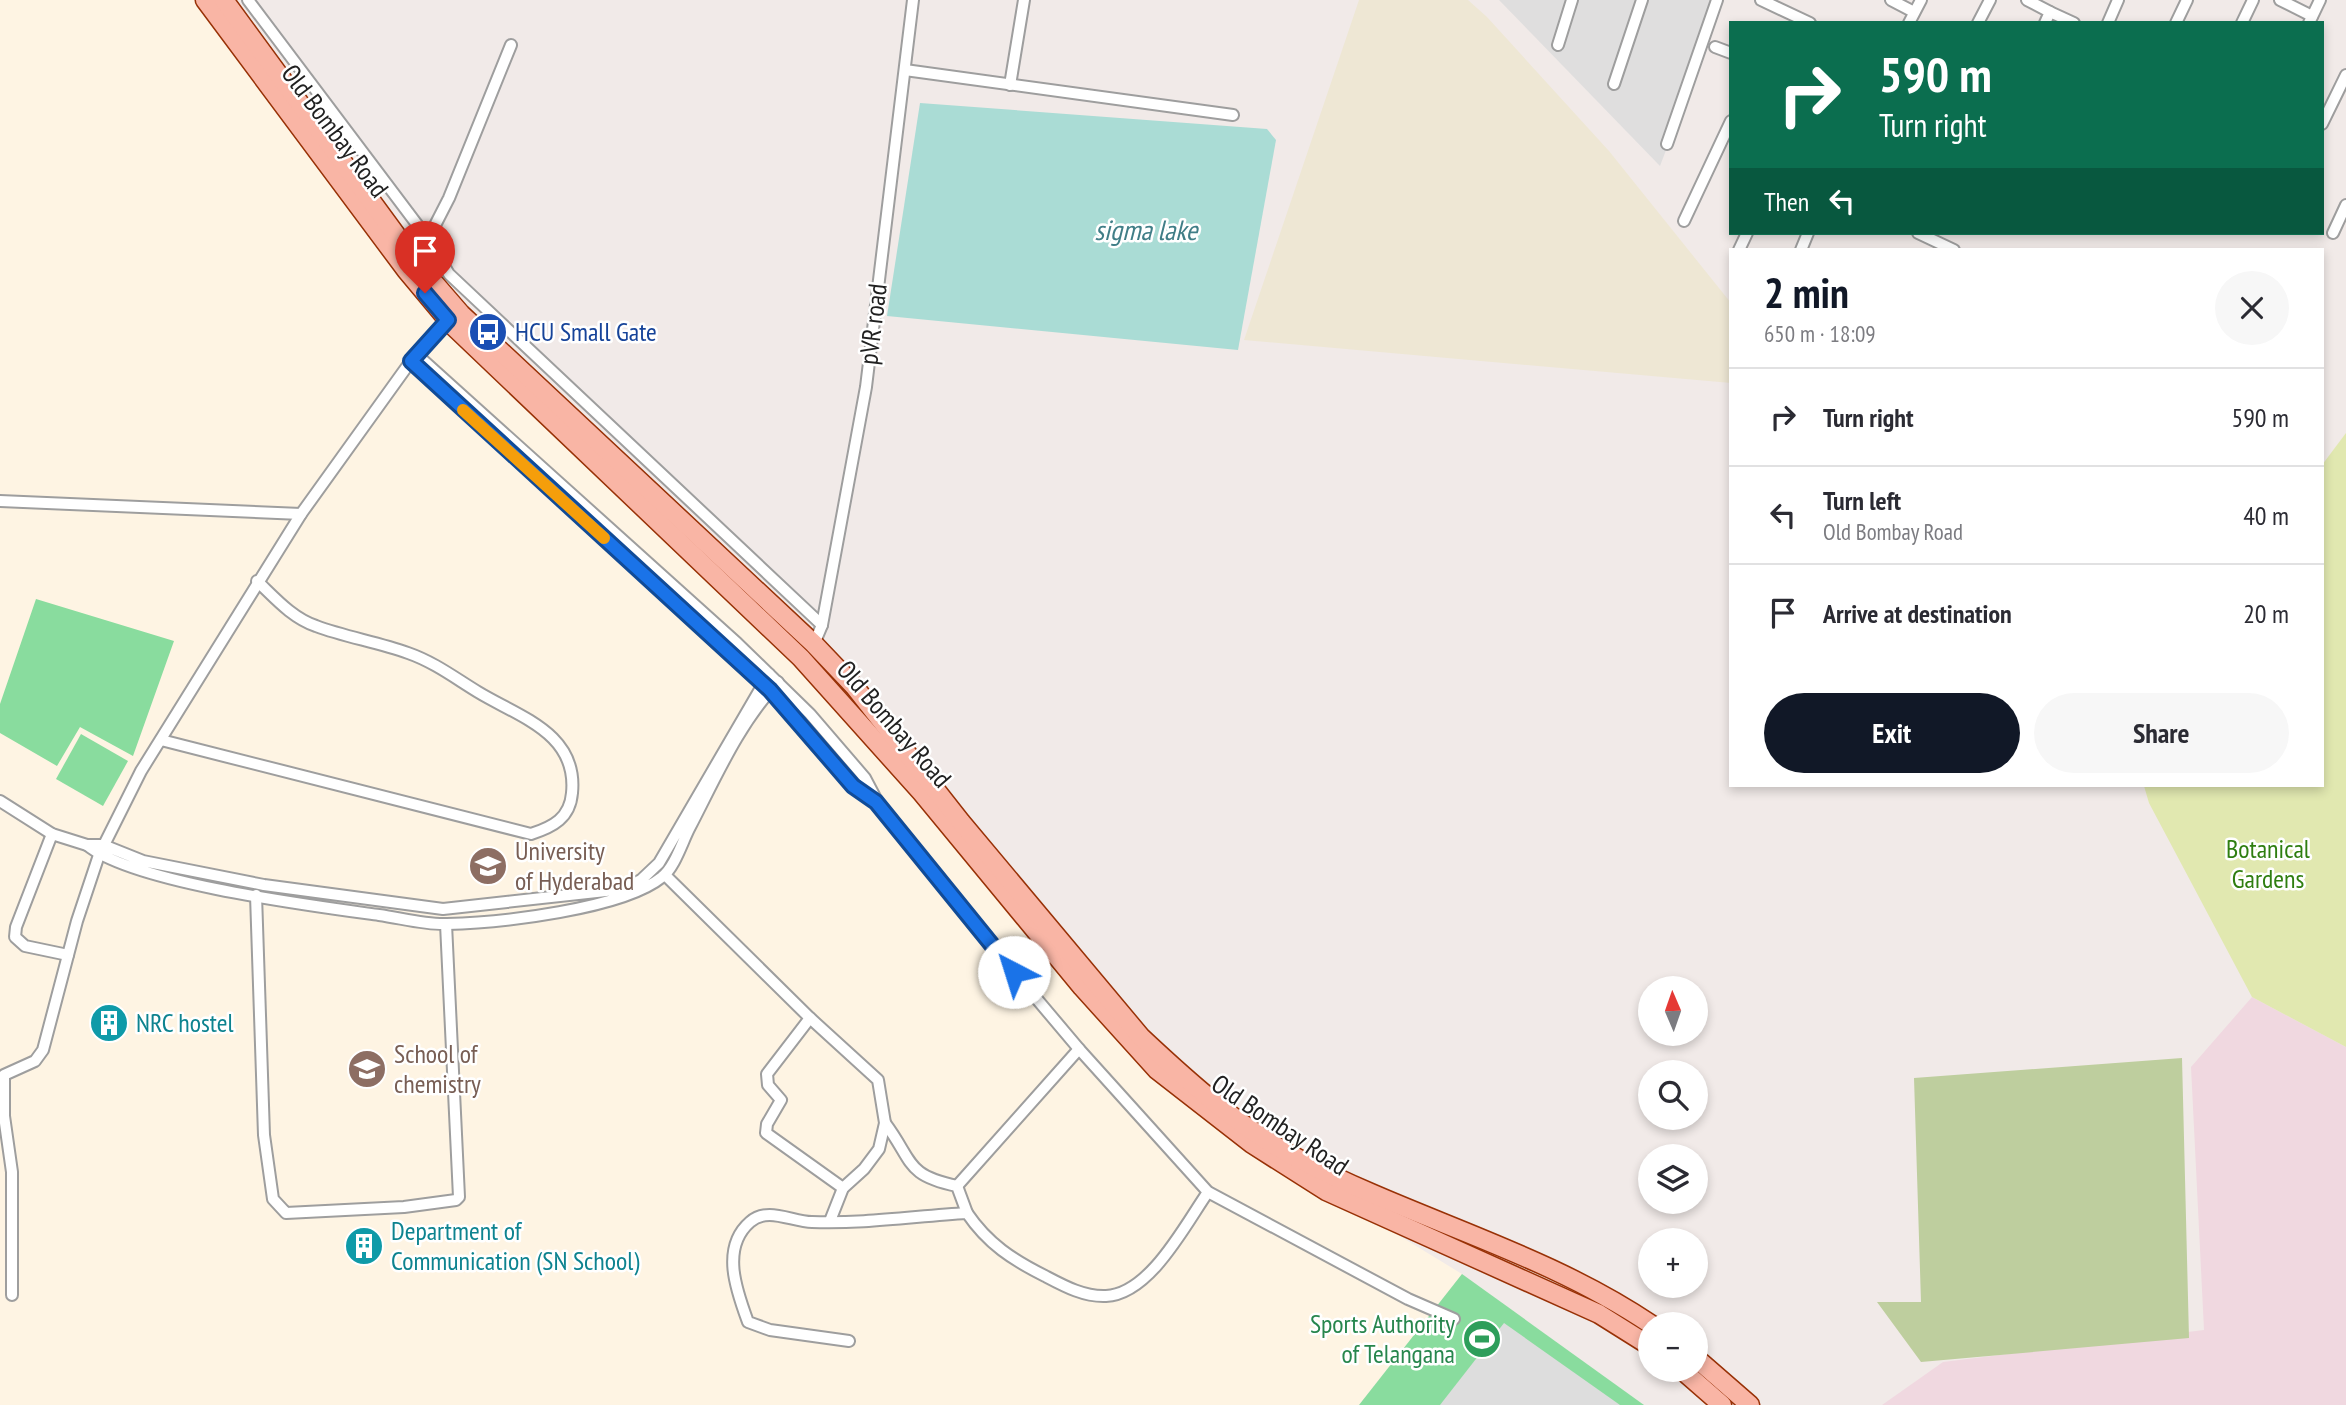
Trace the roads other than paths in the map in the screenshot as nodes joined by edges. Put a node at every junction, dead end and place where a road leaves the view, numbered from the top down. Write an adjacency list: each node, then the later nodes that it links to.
1 (205, 0): 45 (main road, Old Bombay Road)
2 (224, 0): 51 (main road, Old Bombay Road)
3 (248, 0): 43 (street)
4 (913, 0): 31 (street, pVR road)
5 (1024, 0): 34 (street)
6 (1572, 0): 28 (street)
7 (1642, 0): 33 (street)
8 (1717, 0): 38 (street)
9 (1761, 0): 22 (street)
10 (1891, 0): 19 (street)
11 (1921, 0): 19 (street)
12 (1990, 0): 23 (street)
13 (2027, 0): 20 (street)
14 (2118, 0): 24 (street)
15 (2187, 0): 25 (street)
16 (2253, 0): 26 (street)
17 (2280, 0): 21 (street)
18 (2320, 0): 21 (street)
19 (1911, 17)
20 (2048, 18)
21 (2311, 19)
22 (1806, 21)
23 (1979, 21)
24 (2109, 21)
25 (2177, 21)
26 (2243, 21)
27 (511, 45): 43 (street)
28 (1558, 46)
29 (1715, 47): 30 (street)
30 (1729, 52)
31 (905, 70): 34 (street); 50 (street, pVR road)
32 (2346, 75): 36 (street)
33 (1614, 84)
34 (1010, 85): 35 (street)
35 (1233, 115)
36 (2324, 120)
37 (1729, 125): 40 (street)
38 (1667, 144)
39 (2346, 205): 41 (street)
40 (1684, 221)
41 (2333, 233)
42 (1936, 237): 44 (street)
43 (428, 239): 50 (street)
44 (1951, 248)
45 (448, 320): 46 (street); 73 (main road, Old Bombay Road)
46 (414, 357): 48 (street); 52 (street)
47 (0, 501): 48 (street)
48 (301, 513): 49 (street)
49 (257, 580): 53 (street); 53 (street)
50 (822, 625): 51 (street, pVR road)
51 (814, 644): 71 (main road, Old Bombay Road)
52 (770, 682): 56 (street); 57 (street); 62 (street)
53 (160, 740): 56 (street)
54 (0, 801): 55 (street)
55 (52, 834): 56 (street); 60 (street)
56 (101, 850): 58 (street); 60 (street)
57 (665, 875): 59 (street); 61 (street)
58 (256, 895): 59 (street); 59 (street)
59 (446, 924)
60 (68, 955): 63 (street)
61 (810, 1018): 64 (street); 66 (street)
62 (1079, 1049): 65 (street); 67 (street)
63 (2, 1075): 70 (street)
64 (885, 1123): 65 (street); 66 (street)
65 (957, 1186): 68 (street)
66 (843, 1188): 69 (street)
67 (1208, 1192): 68 (street); 72 (street)
68 (967, 1213): 69 (street)
69 (830, 1221): 74 (street)
70 (12, 1295)
71 (1638, 1316)
72 (1454, 1319)
73 (1638, 1338)
74 (849, 1341)
75 (1708, 1368): 78 (main road)
76 (1696, 1382): 77 (main road)
77 (1722, 1405)
78 (1750, 1405)

